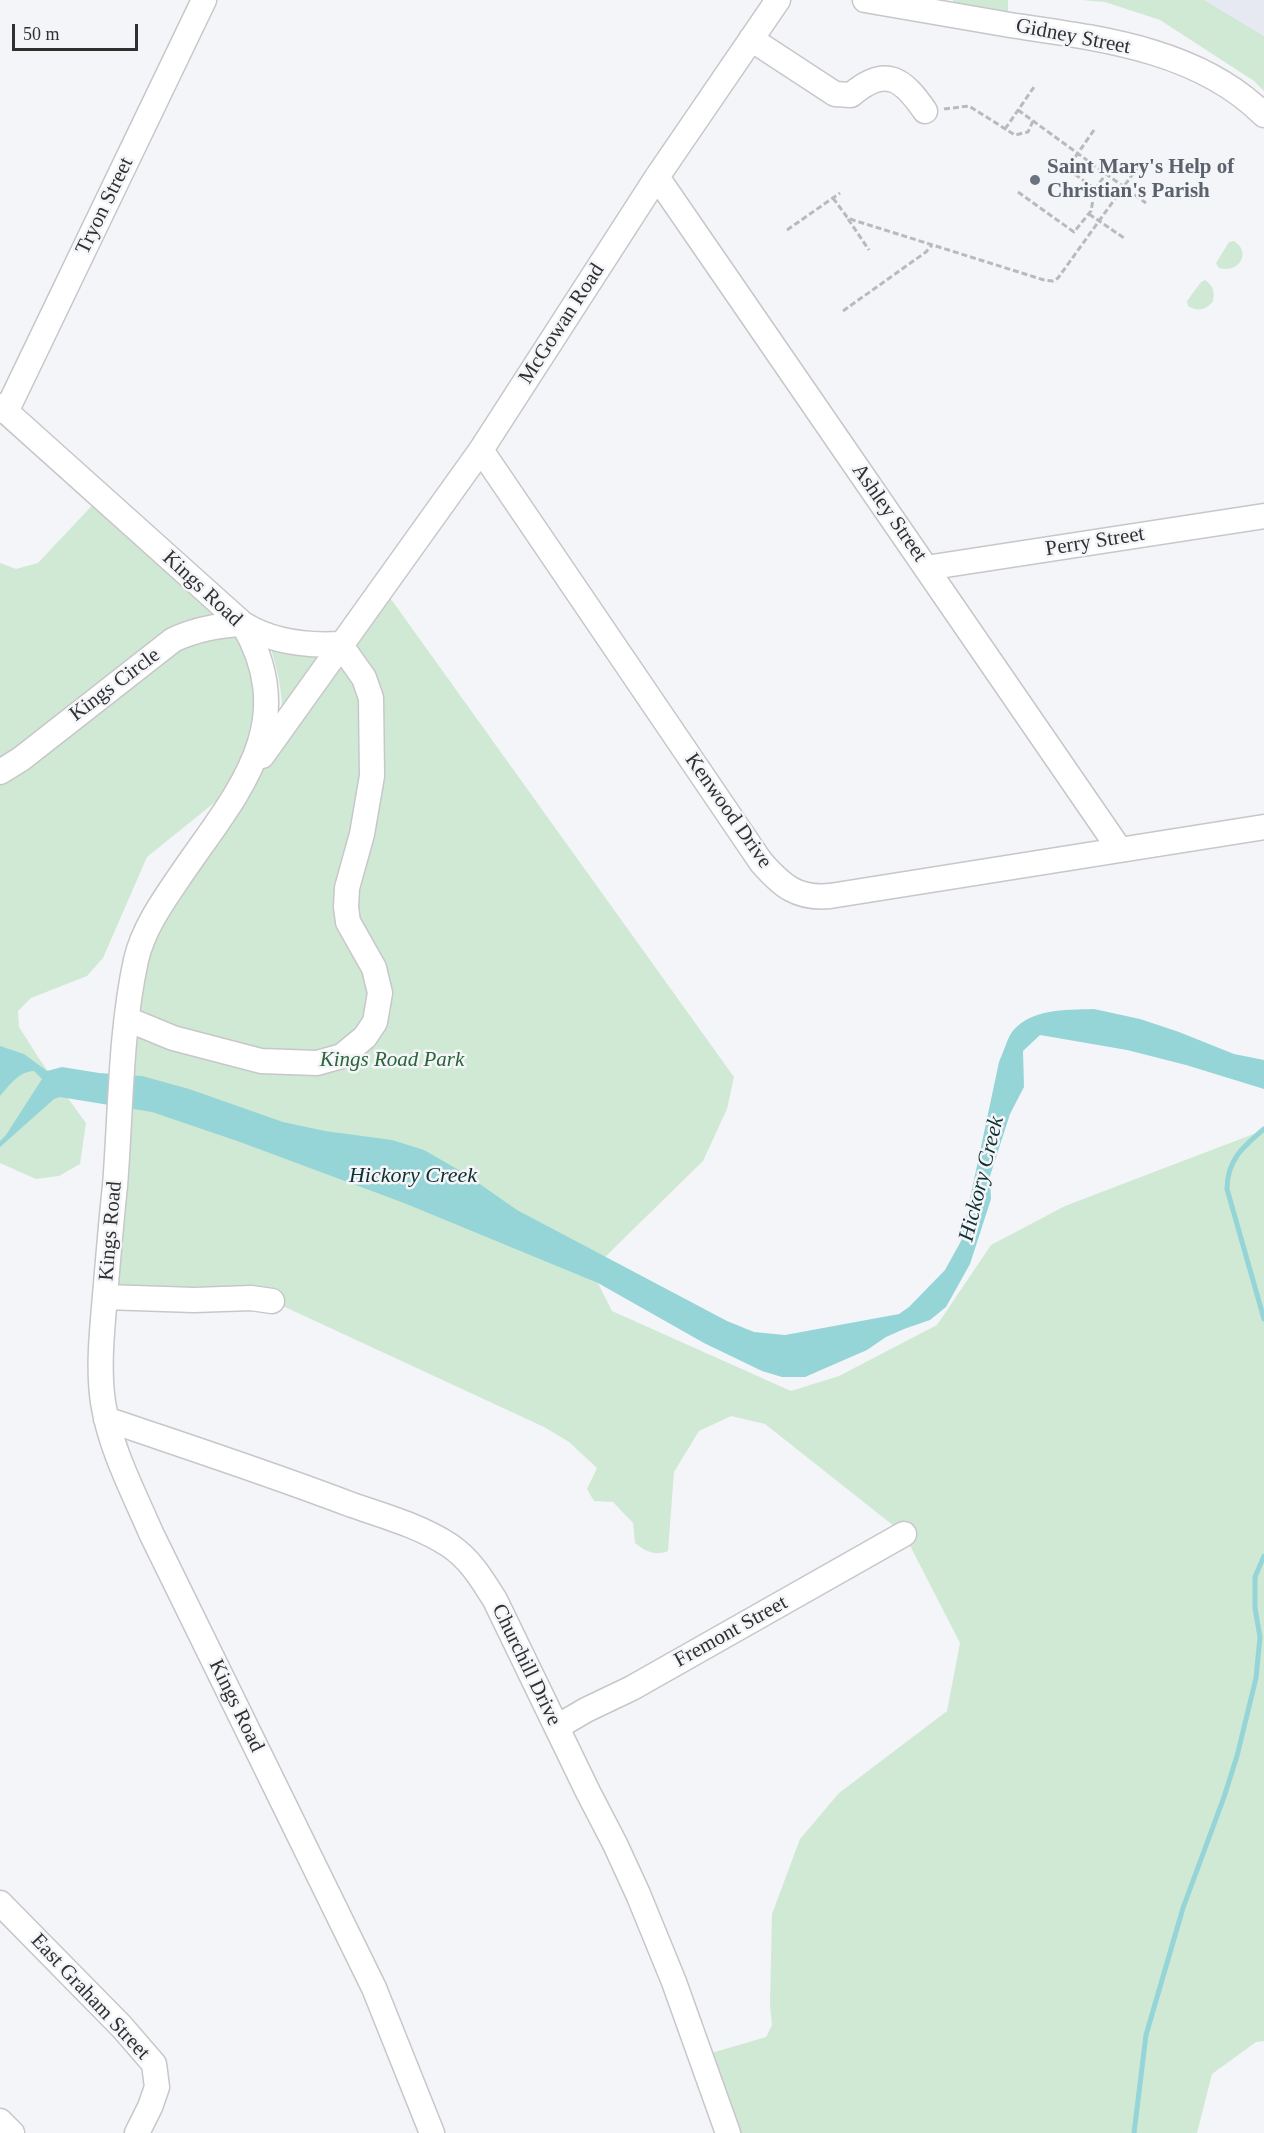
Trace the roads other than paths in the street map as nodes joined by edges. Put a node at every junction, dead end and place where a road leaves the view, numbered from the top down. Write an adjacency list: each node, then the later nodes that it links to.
1 (204, 0): 8 (street, Tryon Street)
2 (778, 0): 4 (street, McGowan Road)
3 (865, 0): 6 (street, Gidney Street)
4 (751, 39): 5 (street); 7 (street, McGowan Road)
5 (925, 111)
6 (1264, 115)
7 (657, 177): 9 (street, McGowan Road); 11 (street, Ashley Street)
8 (3, 409): 12 (street, Kings Road)
9 (481, 450): 13 (street, McGowan Road); 17 (street, Kenwood Drive)
10 (1264, 516): 11 (street, Perry Street)
11 (926, 568): 17 (street, Ashley Street)
12 (243, 624): 13 (street); 14 (street, Kings Circle); 15 (street, Kings Road)
13 (340, 644): 15 (street, McGowan Road); 18 (street)
14 (0, 772)
15 (248, 776): 18 (street, Kings Road)
16 (1264, 826): 17 (street, Kenwood Drive)
17 (1120, 850)
18 (127, 1019): 19 (street, Kings Road)
19 (105, 1297): 20 (street); 21 (street, Kings Road)
20 (272, 1300)
21 (106, 1419): 23 (street, Churchill Drive); 28 (street, Kings Road)
22 (904, 1534): 23 (street, Fremont Street)
23 (557, 1727): 29 (street, Churchill Drive)
24 (0, 1903): 27 (street, East Graham Street)
25 (0, 2121): 26 (street)
26 (12, 2133)
27 (137, 2133)
28 (432, 2133)
29 (728, 2133)

